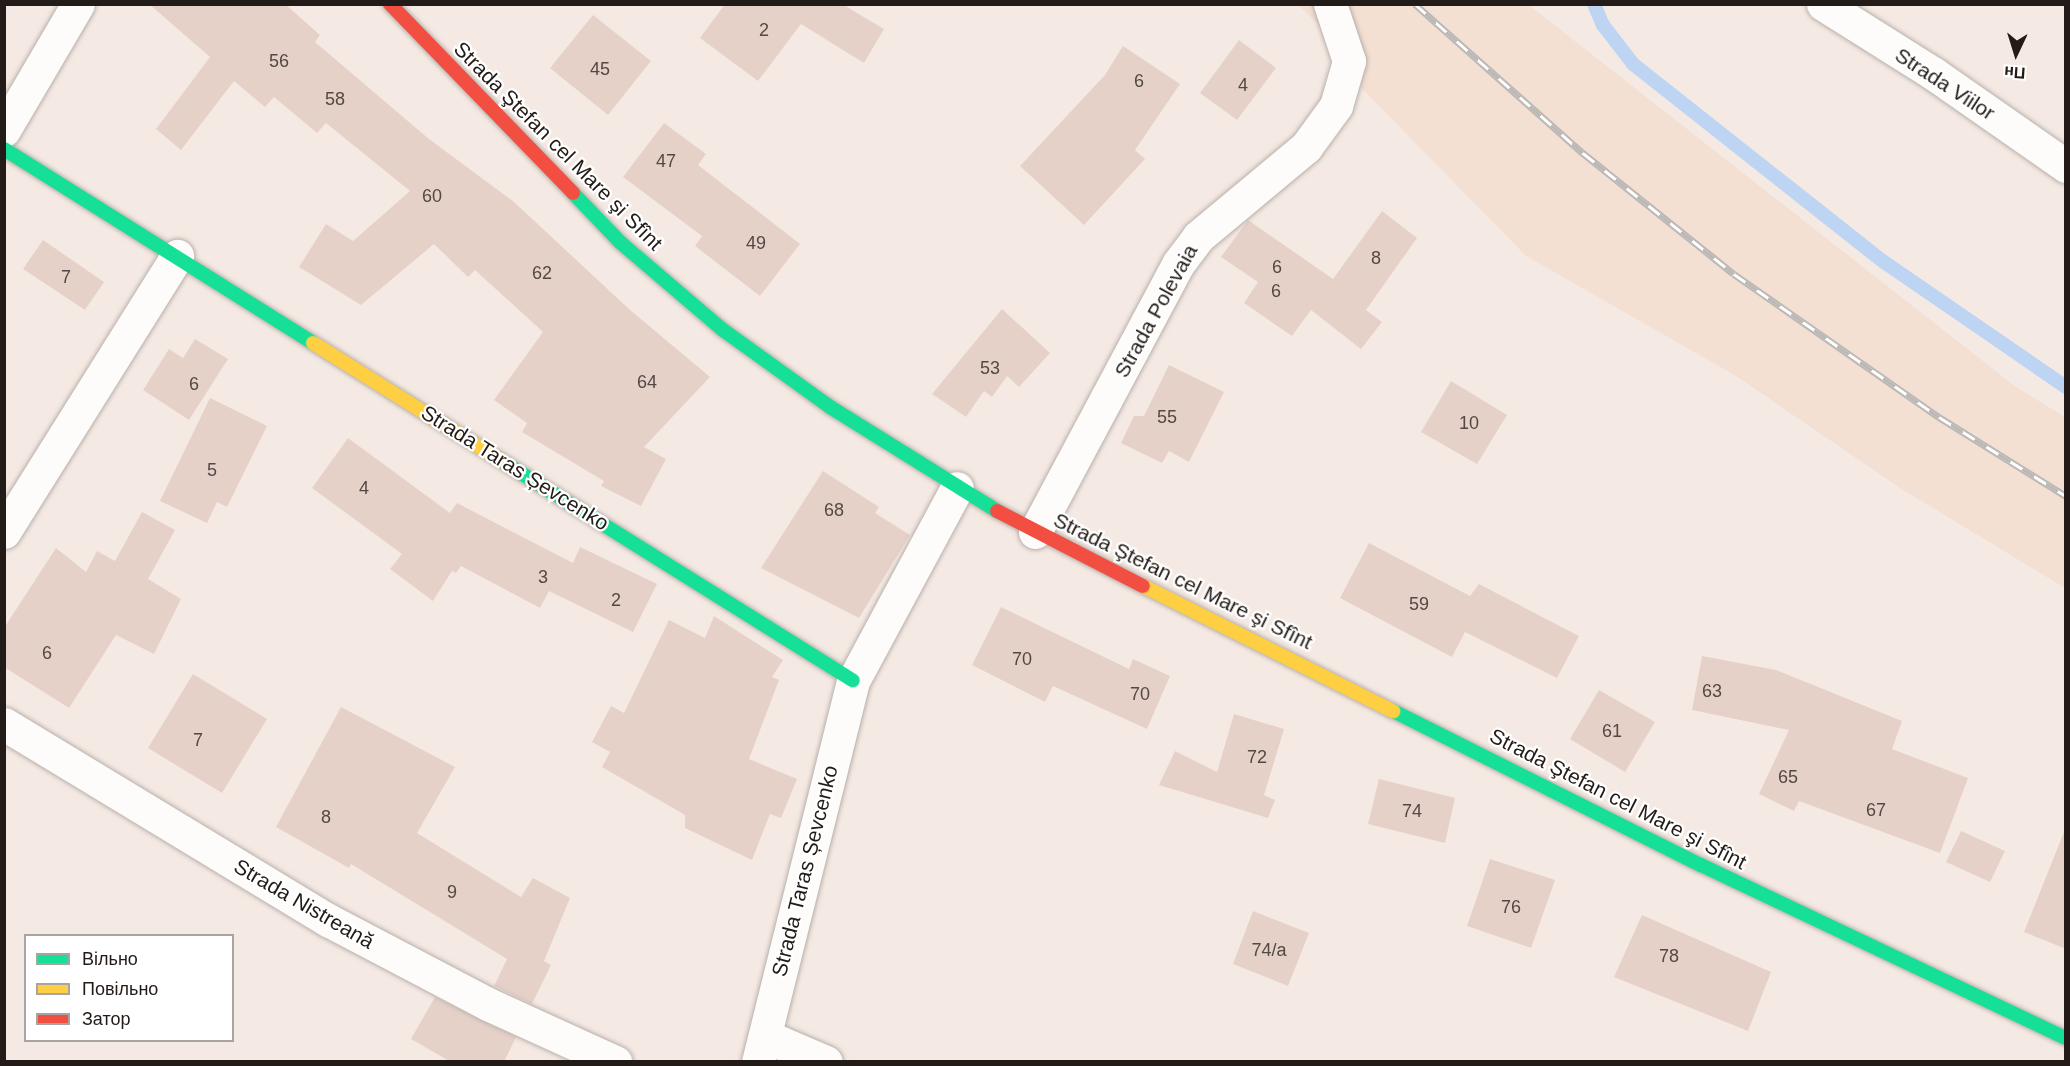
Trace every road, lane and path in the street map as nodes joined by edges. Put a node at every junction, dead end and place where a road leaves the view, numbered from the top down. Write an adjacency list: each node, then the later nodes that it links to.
1 (78, 4): 5 (street)
2 (390, 4): 9 (main road, Strada Ştefan cel Mare şi Sfînt)
3 (1330, 4): 11 (street, Strada Polevaia)
4 (1822, 4): 7 (street, Strada Viilor)
5 (4, 130)
6 (4, 149): 8 (main road, Strada Taras Șevcenko)
7 (2066, 166)
8 (177, 256): 10 (street); 12 (main road, Strada Taras Șevcenko)
9 (957, 488): 11 (main road, Strada Ştefan cel Mare şi Sfînt); 12 (street, Strada Taras Șevcenko)
10 (4, 532)
11 (1035, 532): 14 (main road, Strada Ştefan cel Mare şi Sfînt)
12 (853, 681): 15 (street, Strada Taras Șevcenko)
13 (4, 724): 16 (street, Strada Nistreană)
14 (2066, 1038)
15 (762, 1049): 17 (street)
16 (615, 1062)
17 (826, 1062)

